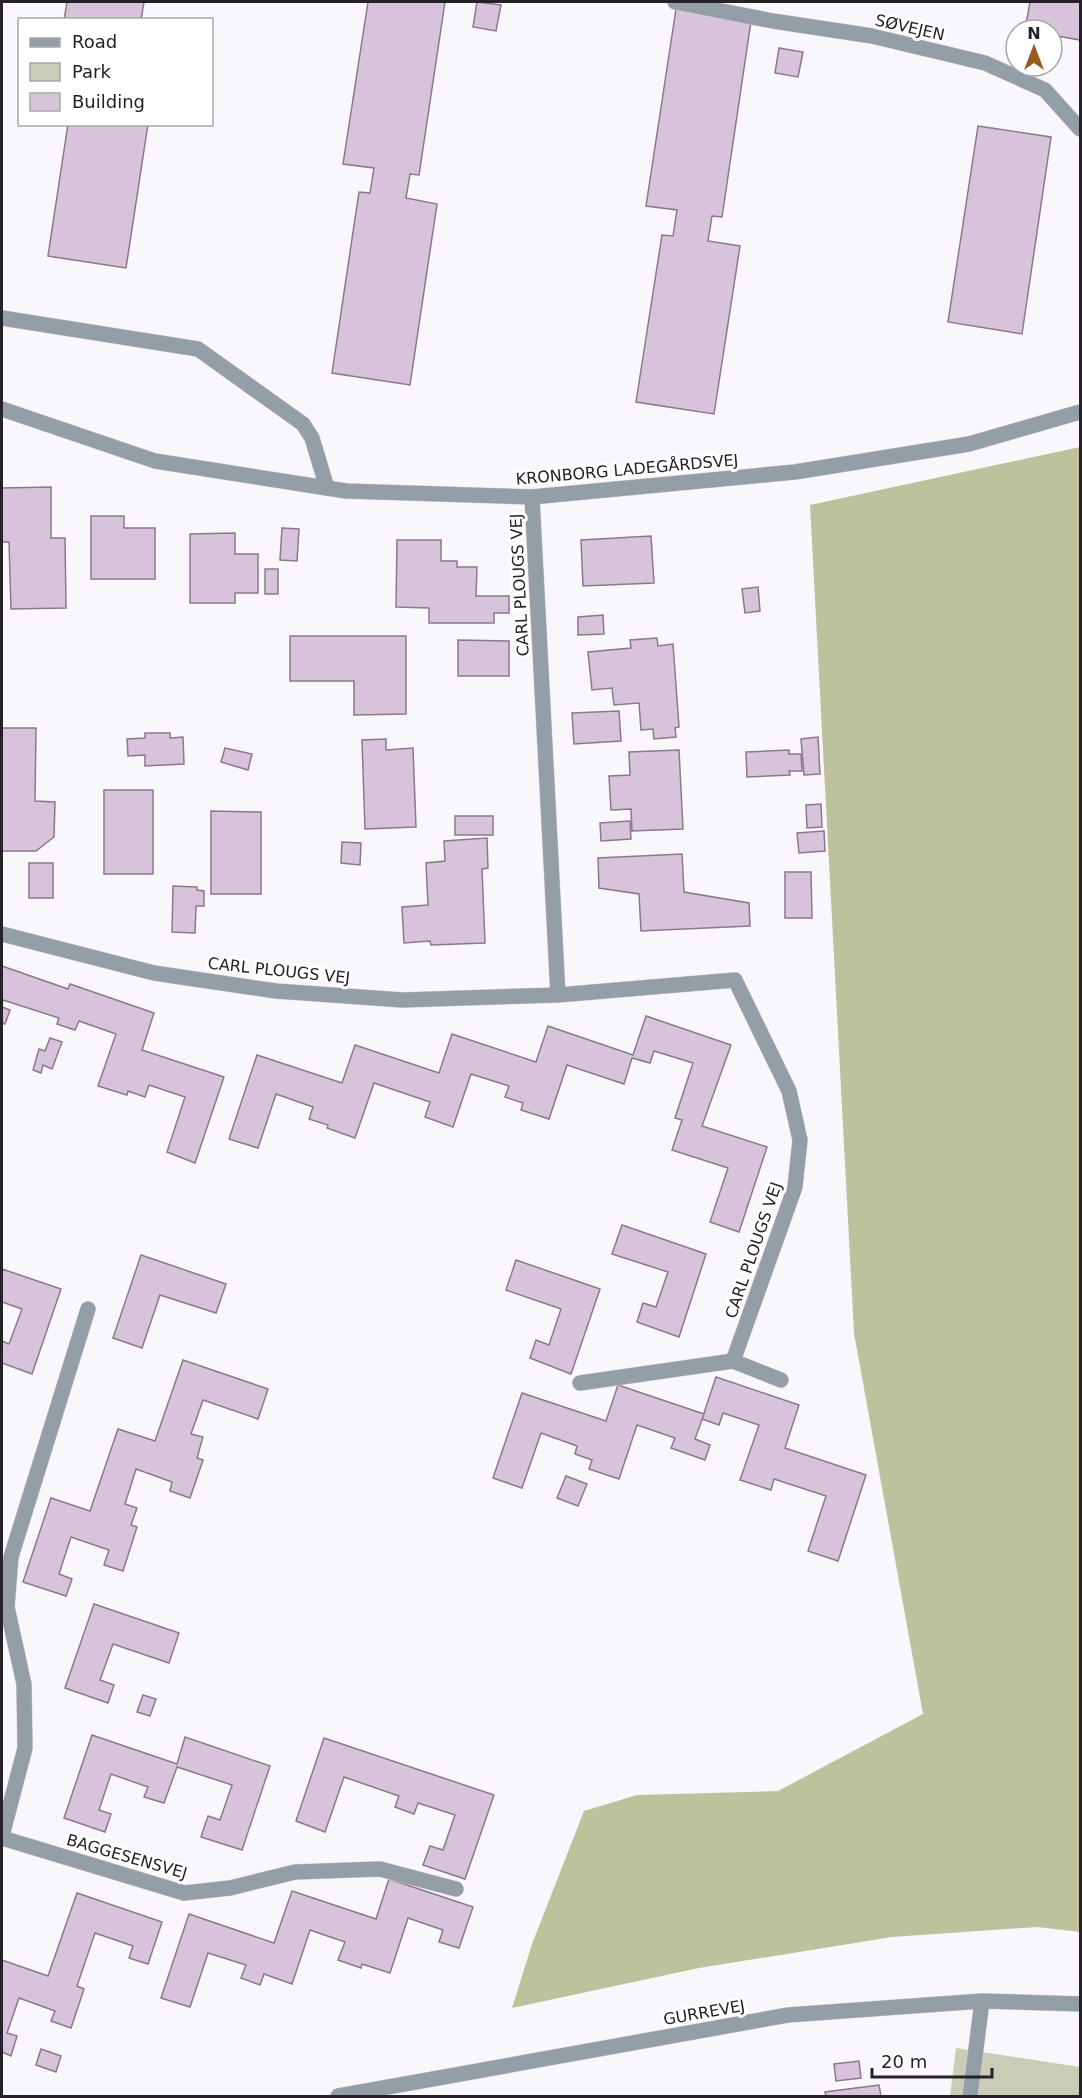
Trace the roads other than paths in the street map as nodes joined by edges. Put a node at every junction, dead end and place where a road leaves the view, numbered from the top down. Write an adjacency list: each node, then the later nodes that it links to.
1 (675, 2): 2 (street, SØVEJEN)
2 (1080, 129)
3 (2, 318): 6 (street)
4 (2, 409): 6 (street, KRONBORG LADEGÅRDSVEJ)
5 (1080, 412): 7 (street, KRONBORG LADEGÅRDSVEJ)
6 (327, 488): 7 (street, KRONBORG LADEGÅRDSVEJ)
7 (532, 497): 9 (street, CARL PLOUGS VEJ)
8 (2, 934): 9 (street, CARL PLOUGS VEJ)
9 (558, 995): 11 (street, CARL PLOUGS VEJ)
10 (88, 1309): 14 (street)
11 (733, 1361): 12 (street); 13 (street)
12 (781, 1380)
13 (580, 1383)
14 (2, 1837): 15 (street, BAGGESENSVEJ)
15 (456, 1889)
16 (982, 2001): 17 (street, GURREVEJ); 18 (street, GURREVEJ); 19 (street)
17 (1080, 2004)
18 (338, 2097)
19 (970, 2097)

